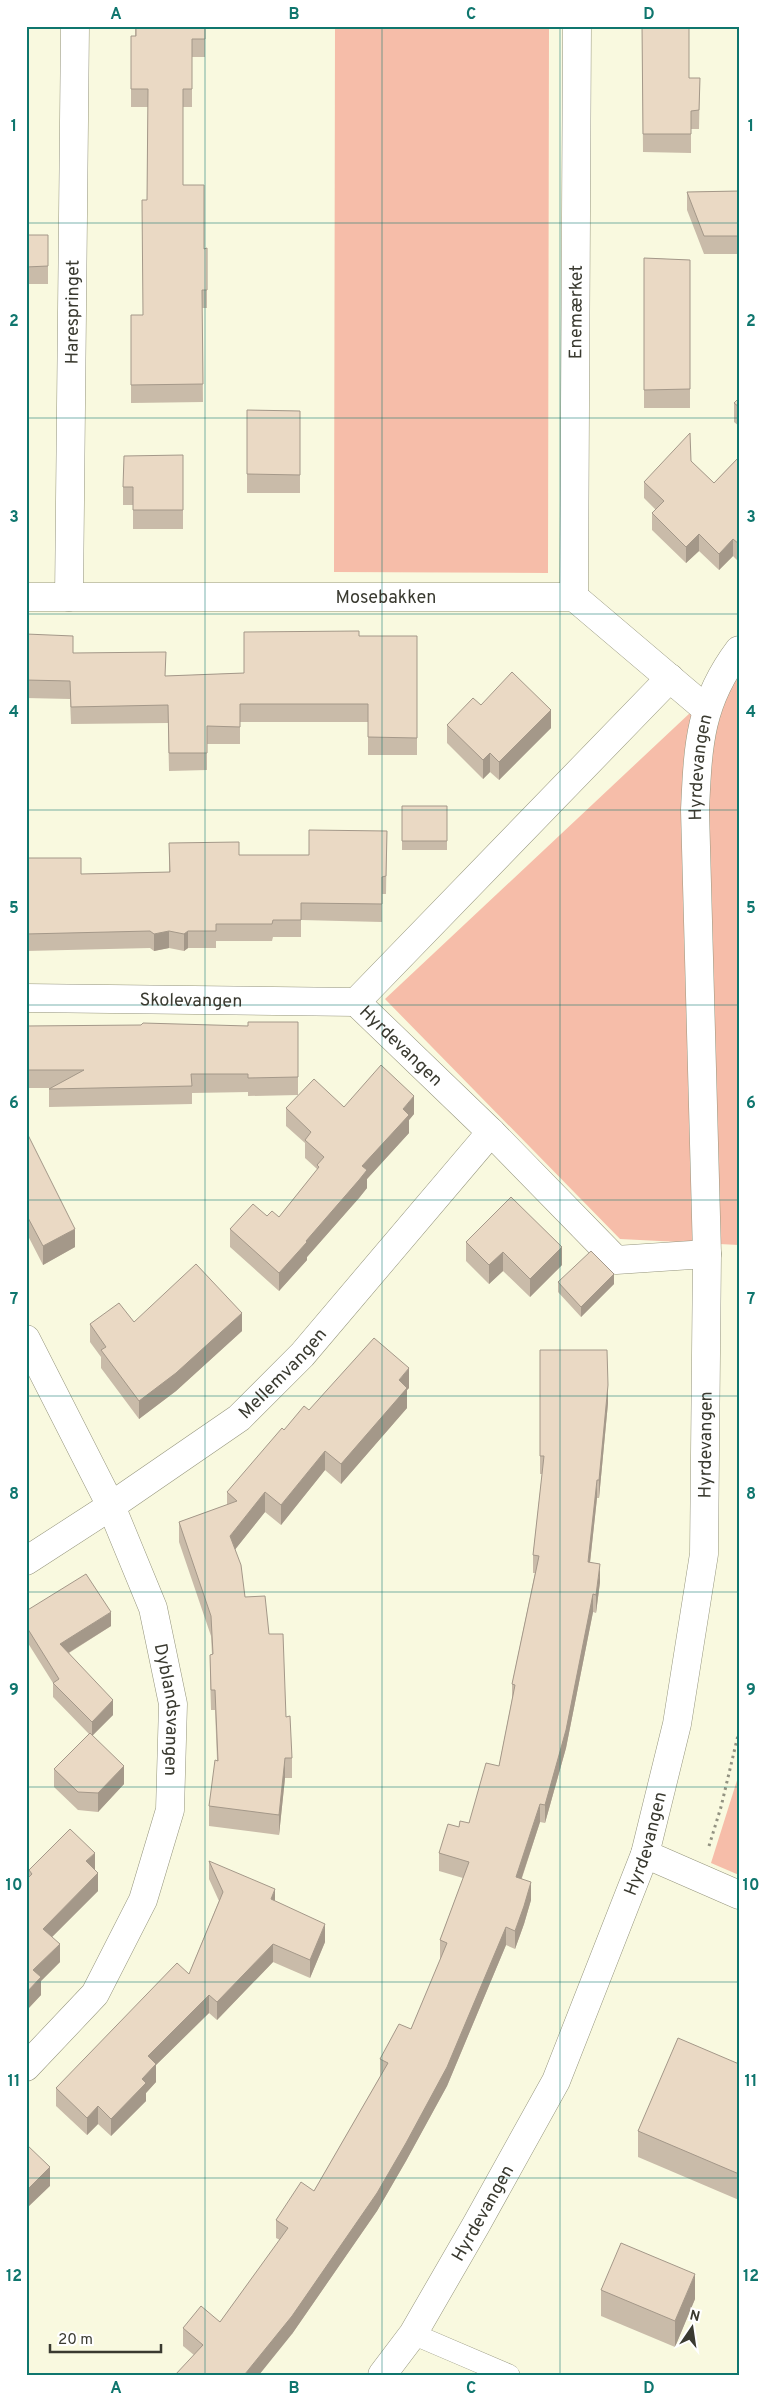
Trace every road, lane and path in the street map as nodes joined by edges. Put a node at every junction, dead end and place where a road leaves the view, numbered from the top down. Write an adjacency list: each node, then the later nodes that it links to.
1 (75, 26): 4 (street, Harespringet)
2 (577, 26): 5 (street, Enemærket)
3 (26, 597): 4 (street, Mosebakken)
4 (69, 597): 5 (street, Mosebakken)
5 (574, 597): 7 (street)
6 (739, 650): 8 (street, Hyrdevangen)
7 (670, 678): 8 (street); 10 (street, Hyrdevangen)
8 (706, 709): 12 (street, Hyrdevangen)
9 (26, 998): 10 (street, Skolevangen)
10 (356, 1002): 11 (street, Hyrdevangen)
11 (491, 1132): 12 (street, Hyrdevangen); 14 (street, Mellemvangen)
12 (707, 1254): 17 (street, Hyrdevangen)
13 (26, 1339): 14 (street, Dyblandsvangen)
14 (112, 1506): 15 (street, Mellemvangen); 20 (street, Dyblandsvangen)
15 (26, 1561)
16 (739, 1730): 18 (path)
17 (644, 1854): 18 (street); 21 (street, Hyrdevangen)
18 (700, 1878): 19 (street)
19 (739, 1895)
20 (26, 2067)
21 (413, 2334): 22 (street, Hyrdevangen); 23 (lane)
22 (382, 2375)
23 (509, 2375)

